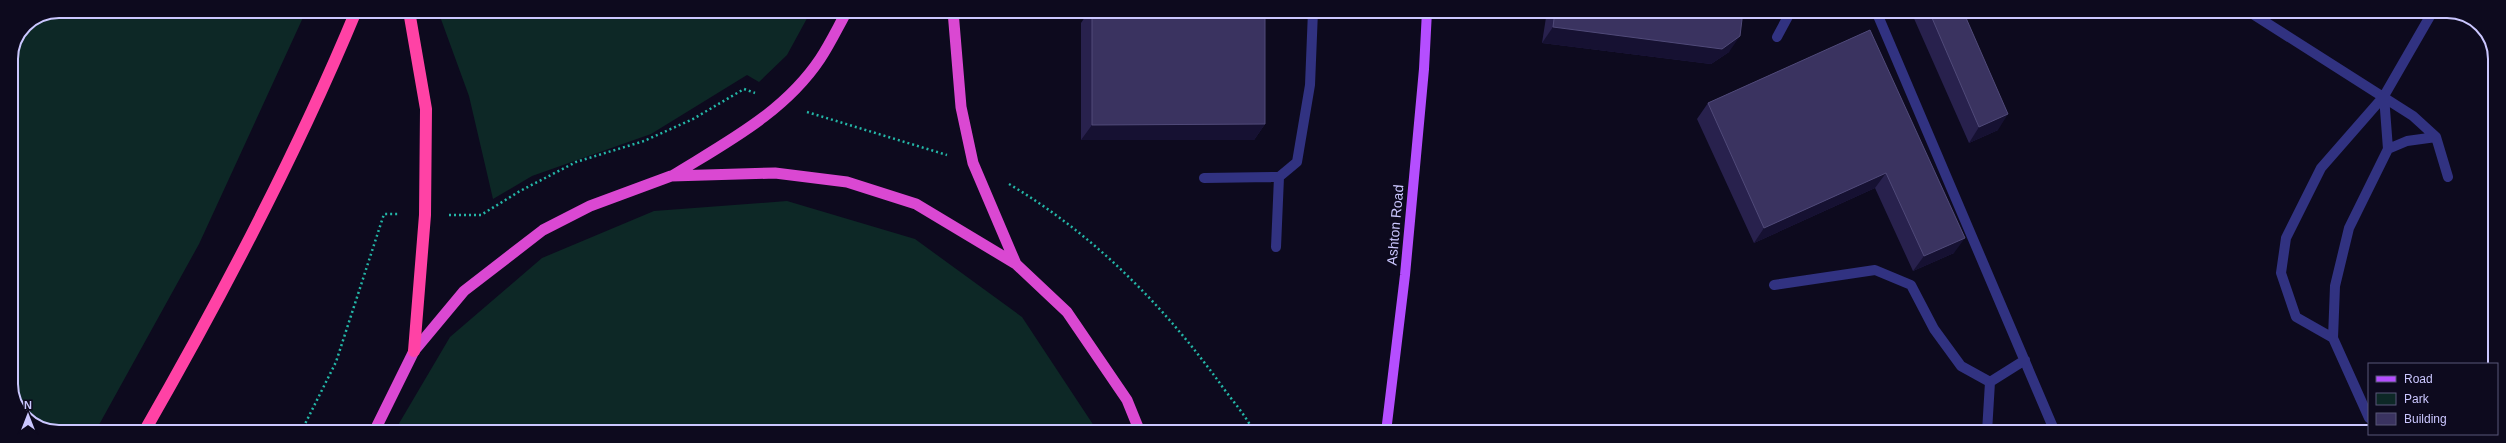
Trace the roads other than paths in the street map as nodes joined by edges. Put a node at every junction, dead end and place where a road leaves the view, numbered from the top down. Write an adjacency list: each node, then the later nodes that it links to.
1 (353, 18): 27 (highway)
2 (410, 18): 23 (highway)
3 (843, 18): 15 (highway)
4 (954, 18): 20 (highway)
5 (1313, 18): 16 (lane)
6 (1427, 18): 30 (main road, Ashton Road)
7 (1787, 18): 11 (lane)
8 (1879, 18): 24 (lane)
9 (2259, 18): 12 (lane)
10 (2429, 18): 12 (lane)
11 (1777, 37)
12 (2384, 96): 13 (lane); 14 (lane); 22 (lane)
13 (2436, 137): 14 (lane); 17 (lane)
14 (2388, 149): 22 (lane)
15 (671, 176): 20 (highway); 23 (highway)
16 (1279, 177): 18 (lane); 19 (lane)
17 (2448, 177)
18 (1204, 178)
19 (1276, 247)
20 (1016, 264): 29 (highway)
21 (1774, 285): 25 (lane)
22 (2333, 338): 26 (lane)
23 (414, 351): 28 (highway)
24 (2025, 360): 25 (lane); 32 (lane)
25 (1990, 382): 31 (lane)
26 (2368, 416)
27 (148, 425)
28 (377, 425)
29 (1137, 425)
30 (1387, 425)
31 (1987, 425)
32 (2052, 425)

